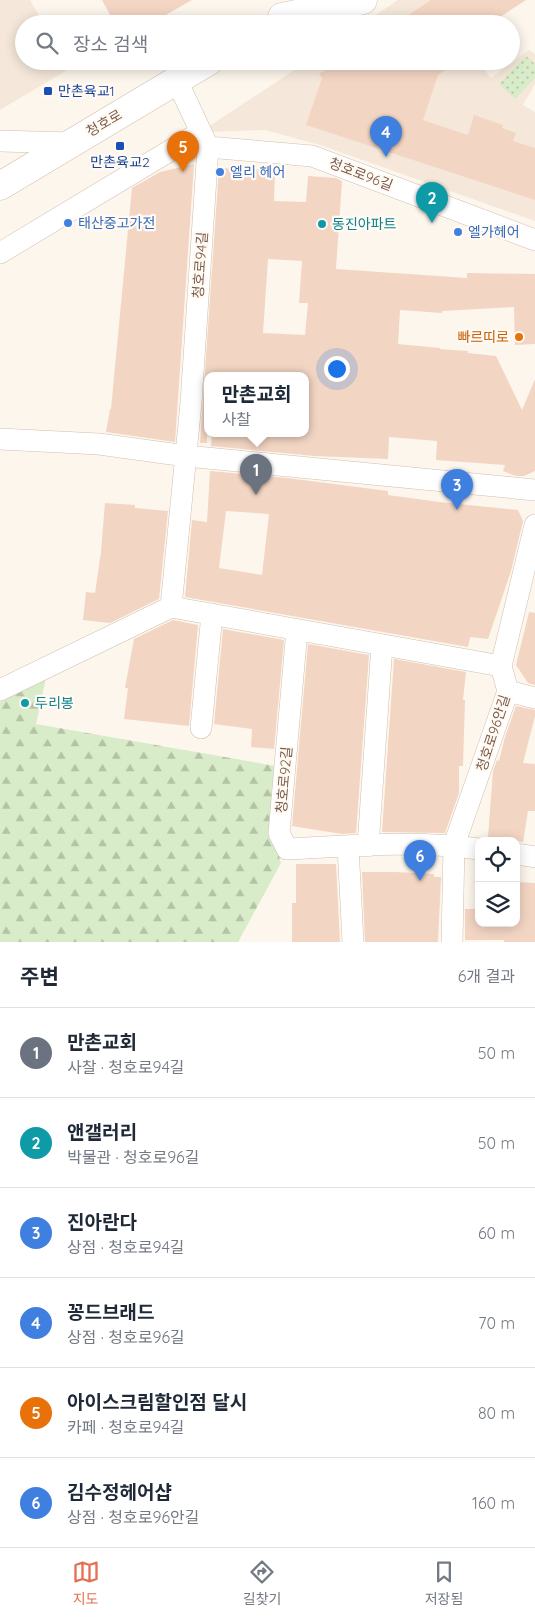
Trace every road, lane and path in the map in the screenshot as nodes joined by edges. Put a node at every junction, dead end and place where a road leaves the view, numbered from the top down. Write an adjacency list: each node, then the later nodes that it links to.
1 (305, 0): 3 (main road)
2 (363, 0): 3 (main road)
3 (280, 13)
4 (195, 70): 5 (main road, 청호로)
5 (177, 81): 6 (street, 청호로94길); 8 (main road, 청호로)
6 (205, 140): 10 (street, 청호로96길); 11 (street); 13 (street, 청호로94길)
7 (0, 142): 8 (street)
8 (71, 143): 9 (main road, 청호로)
9 (0, 186)
10 (535, 240)
11 (0, 252)
12 (0, 439): 13 (street)
13 (186, 456): 14 (street); 16 (street)
14 (535, 490)
15 (535, 524): 20 (street, 청호로96안길)
16 (171, 607): 17 (street); 21 (street)
17 (212, 614): 18 (street); 24 (street)
18 (298, 630): 19 (street); 26 (street, 청호로92길)
19 (382, 645): 20 (street); 26 (street)
20 (501, 666): 22 (street, 청호로96안길)
21 (0, 690)
22 (508, 691): 23 (street); 25 (street, 청호로96안길)
23 (535, 698)
24 (201, 728)
25 (454, 845): 26 (street, 청호로92길); 27 (street, 청호로92길); 31 (street, 청호로96안길)
26 (358, 846): 30 (street)
27 (475, 848)
28 (520, 855): 29 (street)
29 (535, 857)
30 (352, 942)
31 (452, 942)

